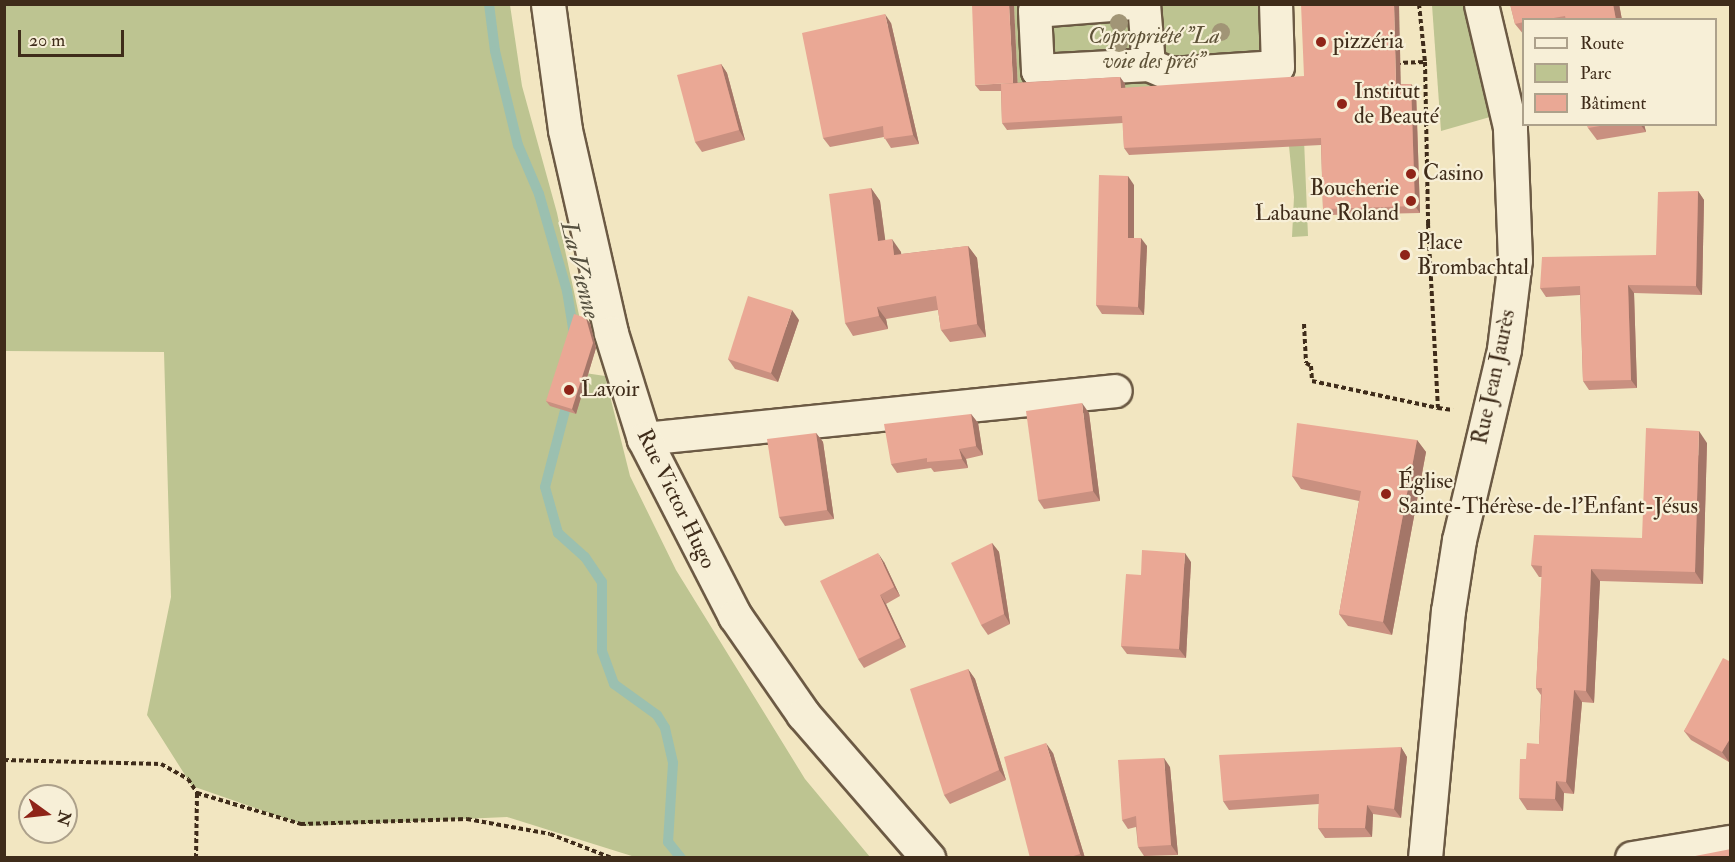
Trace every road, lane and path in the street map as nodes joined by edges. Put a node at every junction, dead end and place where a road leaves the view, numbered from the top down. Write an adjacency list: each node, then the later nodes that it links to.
1 (548, 4): 14 (street, Rue Victor Hugo)
2 (1124, 4): 9 (street)
3 (1144, 4): 9 (street)
4 (1276, 4): 9 (street)
5 (1419, 4): 7 (path)
6 (1481, 4): 21 (street, Rue Jean Jaurès)
7 (1425, 62): 8 (path); 12 (path)
8 (1390, 63)
9 (1149, 66)
10 (1305, 324): 12 (path)
11 (1116, 391): 14 (street)
12 (1438, 408): 13 (path)
13 (1462, 411)
14 (644, 439): 20 (street, Rue Victor Hugo)
15 (4, 760): 16 (path)
16 (197, 793): 18 (path); 19 (path)
17 (1731, 842): 22 (street)
18 (196, 858)
19 (612, 858)
20 (928, 858)
21 (1425, 858)
22 (1632, 858)

